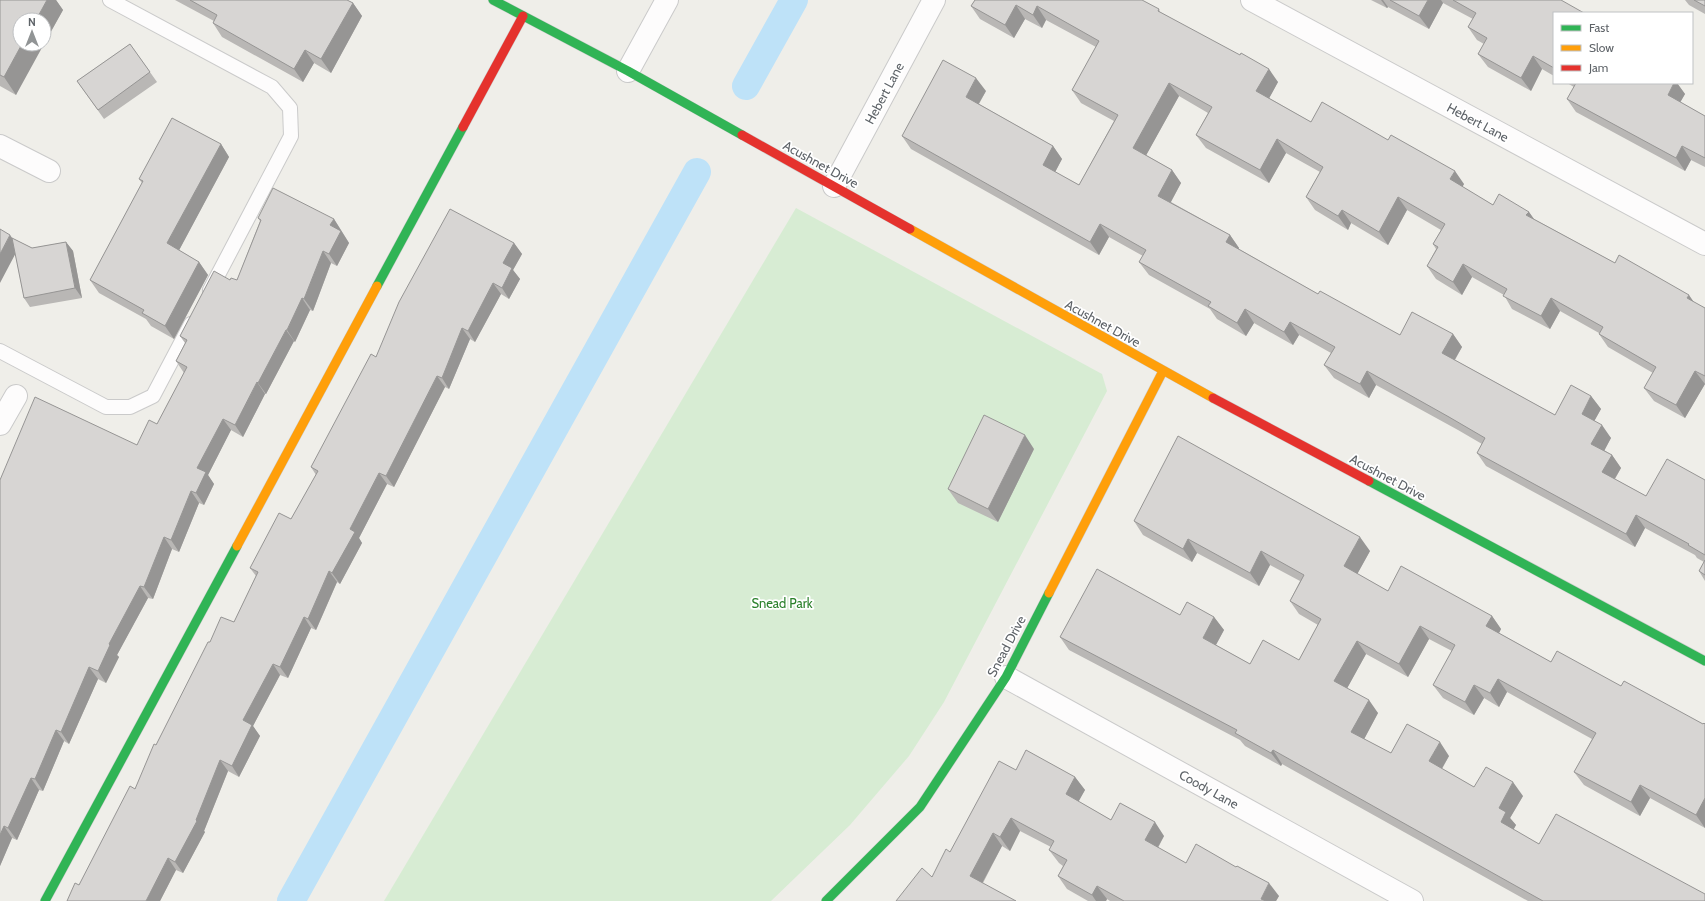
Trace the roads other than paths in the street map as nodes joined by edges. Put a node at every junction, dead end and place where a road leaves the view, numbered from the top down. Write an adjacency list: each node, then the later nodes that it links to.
1 (110, 0): 12 (lane)
2 (493, 0): 6 (street, Acushnet Drive)
3 (668, 0): 7 (street)
4 (934, 0): 10 (street, Hebert Lane)
5 (1252, 0): 11 (street, Hebert Lane)
6 (523, 16): 7 (street, Acushnet Drive); 18 (street)
7 (628, 71): 10 (street, Acushnet Drive)
8 (0, 146): 9 (street)
9 (49, 171)
10 (834, 186): 13 (street, Acushnet Drive)
11 (1705, 244)
12 (0, 351)
13 (1163, 371): 16 (street, Acushnet Drive); 17 (street, Snead Drive)
14 (16, 396): 15 (street)
15 (0, 424)
16 (1705, 660)
17 (1006, 677): 19 (street, Snead Drive); 20 (street, Coody Lane)
18 (45, 901)
19 (826, 901)
20 (1412, 901)

